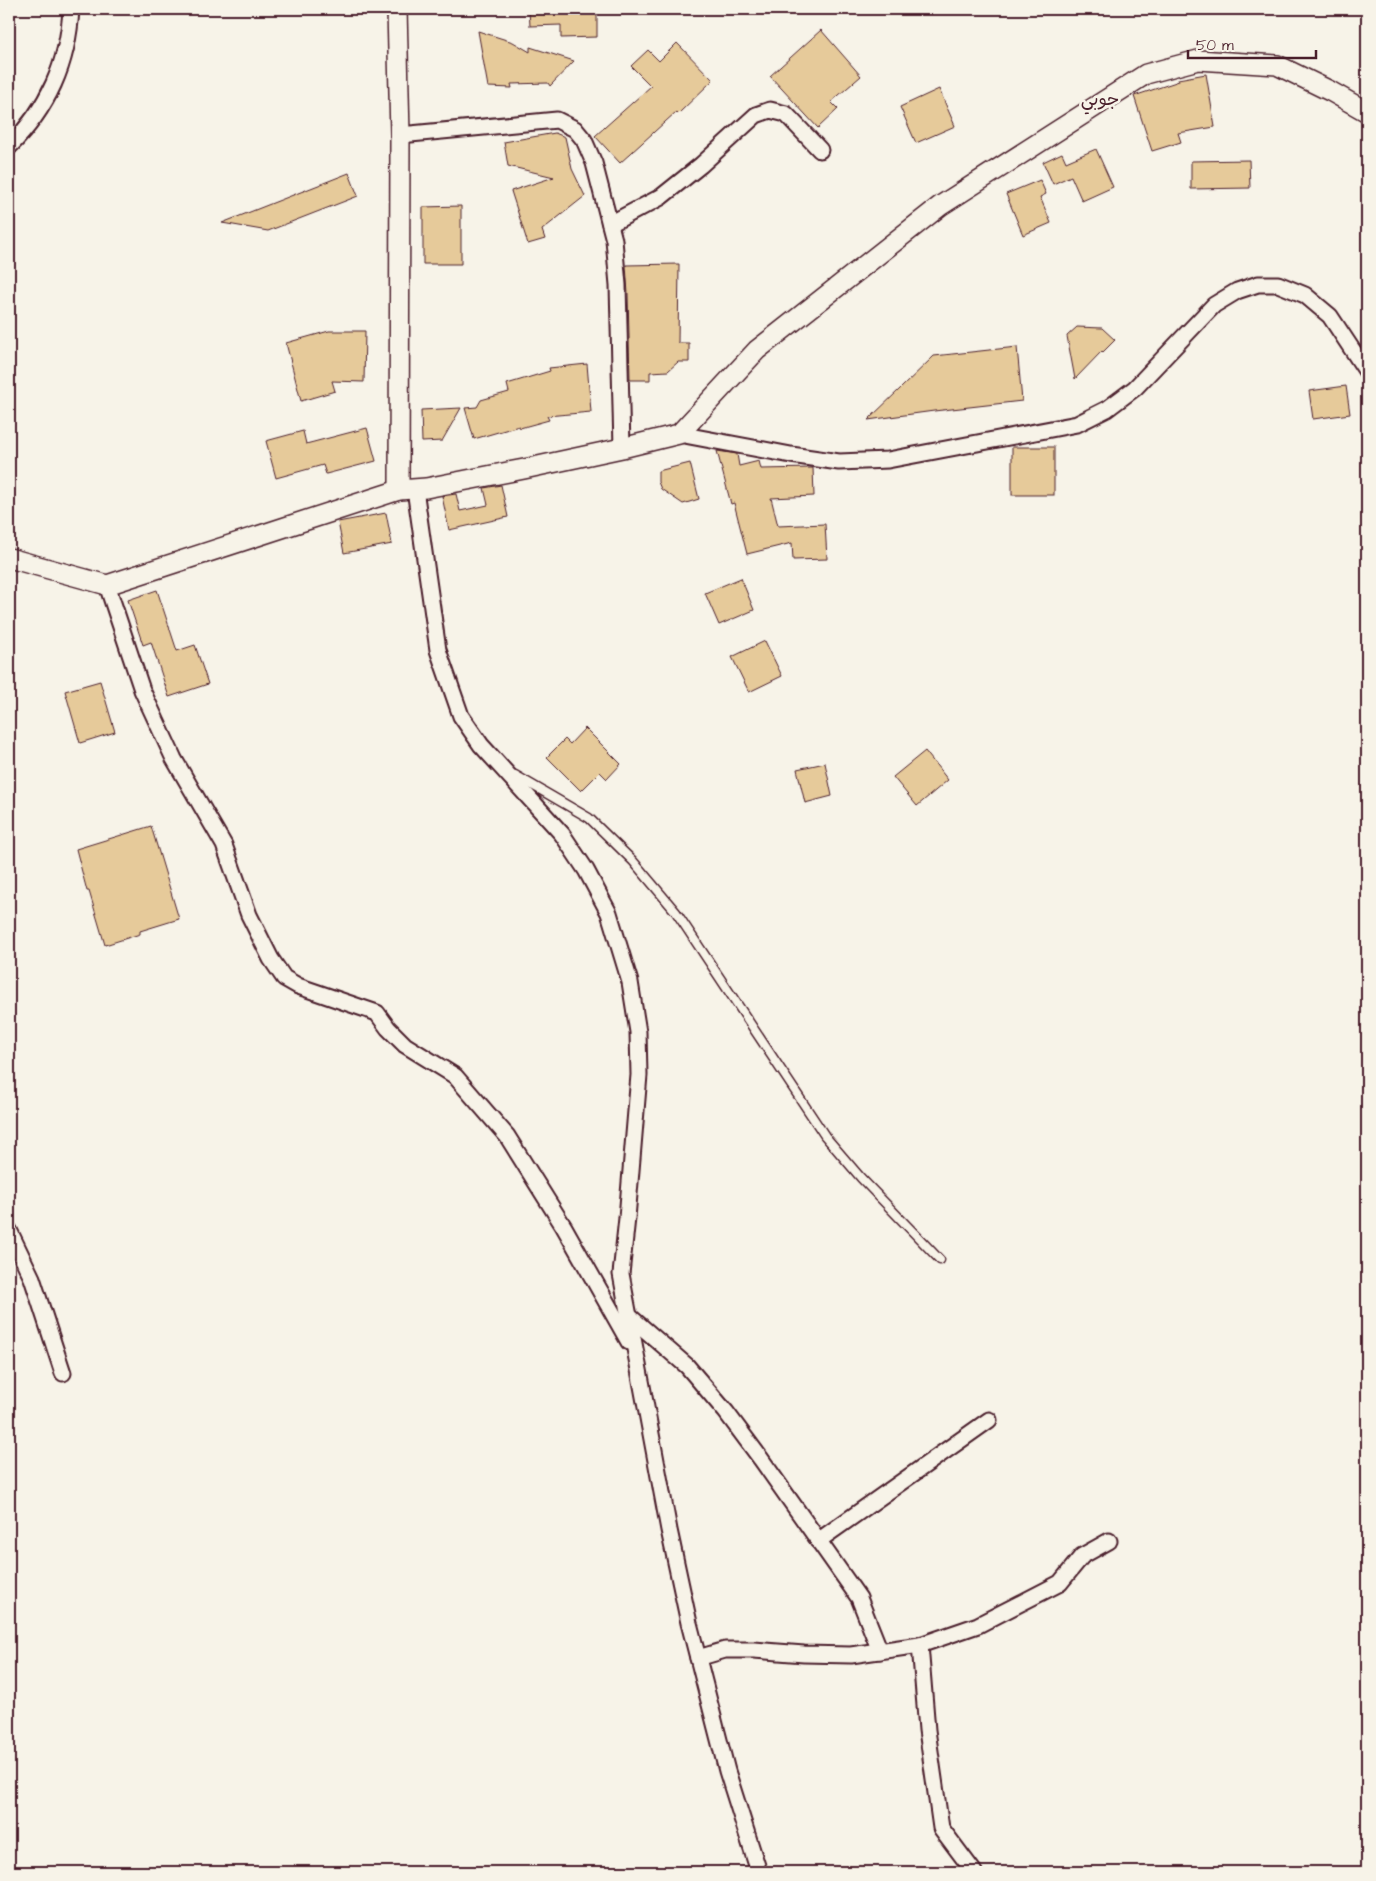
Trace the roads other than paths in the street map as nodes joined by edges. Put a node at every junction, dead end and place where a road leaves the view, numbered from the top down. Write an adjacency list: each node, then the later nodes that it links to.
1 (71, 9): 5 (street)
2 (397, 9): 4 (street)
3 (1367, 112): 9 (street)
4 (400, 135): 7 (street); 11 (street)
5 (9, 147)
6 (820, 150): 7 (street)
7 (610, 224): 10 (street)
8 (1367, 372): 9 (street)
9 (679, 434): 10 (street)
10 (622, 448): 11 (street)
11 (407, 489): 13 (street); 14 (street)
12 (9, 558): 13 (street)
13 (107, 585): 18 (street)
14 (498, 765): 16 (lane); 17 (street)
15 (9, 1230): 19 (street)
16 (940, 1260)
17 (628, 1314): 18 (street); 21 (street)
18 (636, 1353): 25 (street)
19 (63, 1373)
20 (989, 1420): 21 (street)
21 (818, 1541): 24 (street)
22 (1109, 1541): 23 (street)
23 (920, 1645): 24 (street); 27 (street)
24 (880, 1652): 25 (street)
25 (698, 1658): 26 (street)
26 (759, 1872)
27 (974, 1872)

